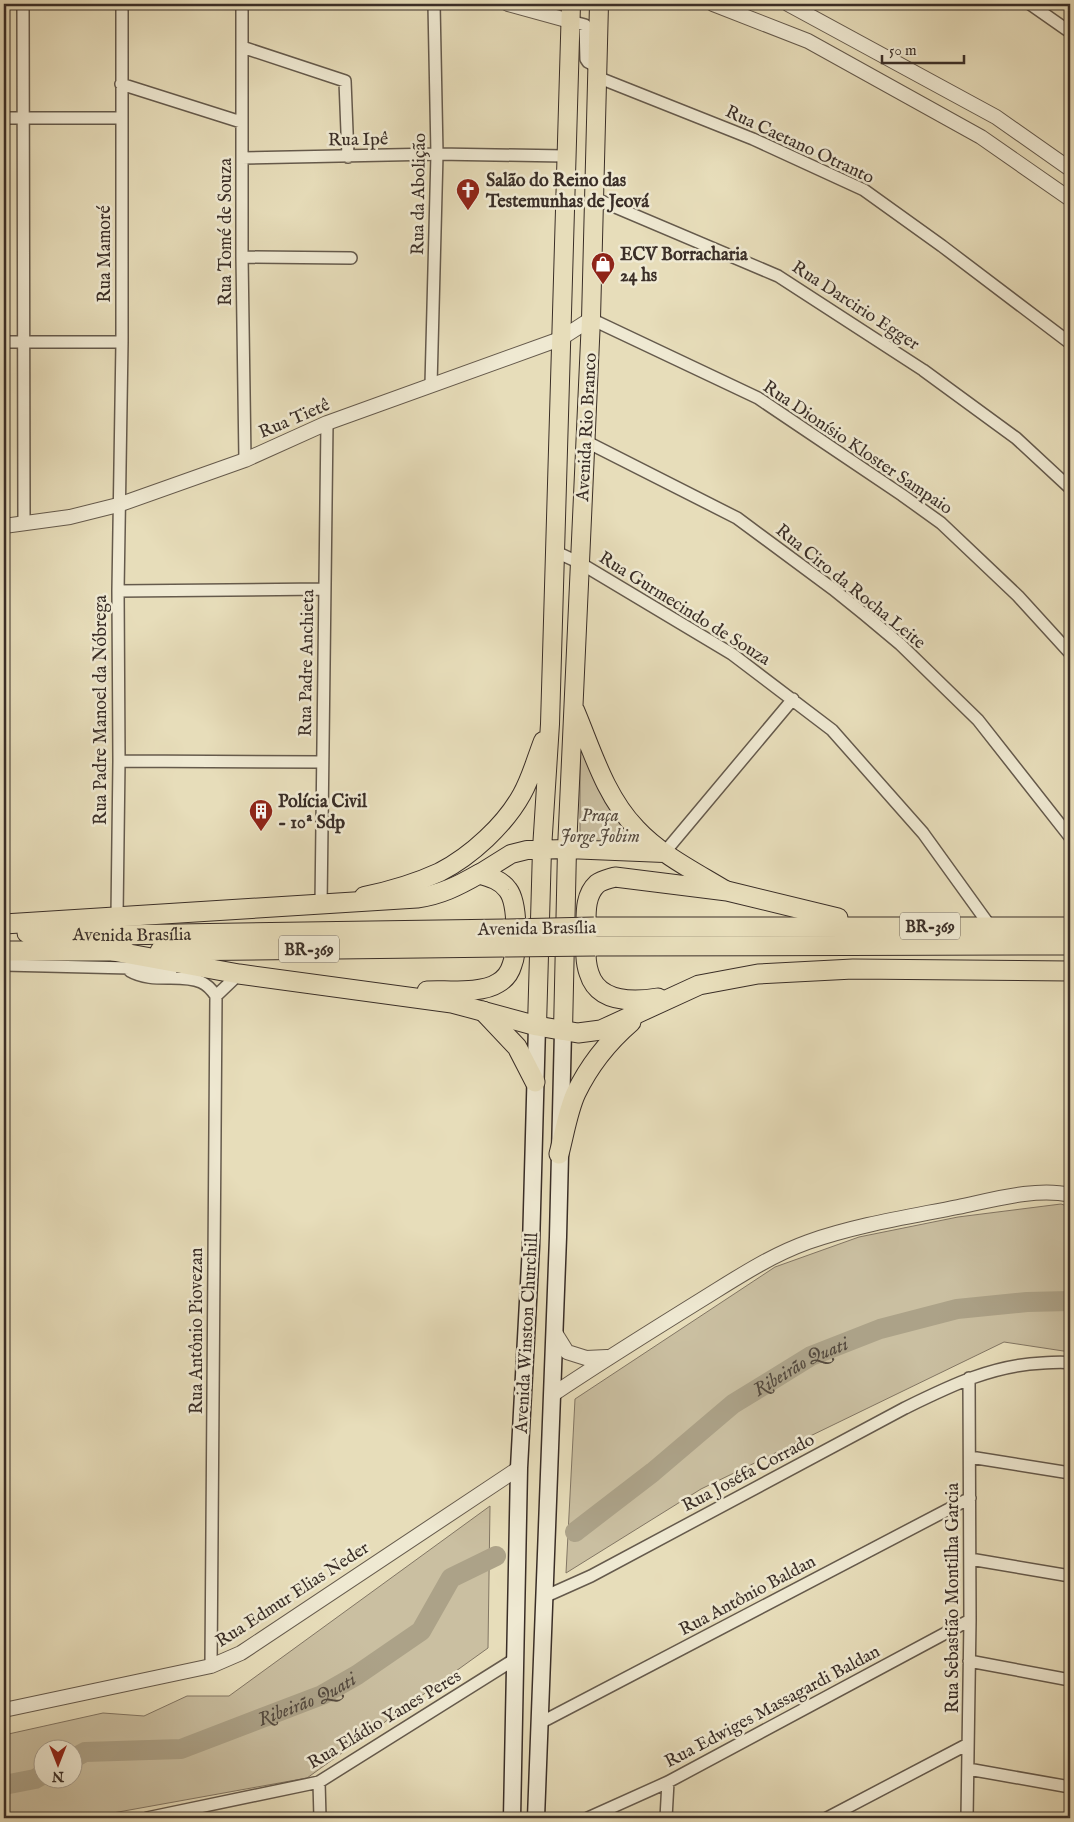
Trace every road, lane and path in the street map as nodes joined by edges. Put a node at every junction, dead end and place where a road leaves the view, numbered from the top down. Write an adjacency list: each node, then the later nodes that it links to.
1 (23, 4): 19 (street)
2 (122, 4): 16 (street, Rua Mamoré)
3 (242, 4): 14 (street, Rua Tomé de Souza)
4 (434, 4): 23 (street, Rua da Abolição)
5 (508, 4): 10 (street)
6 (599, 4): 15 (main road, Avenida Rio Branco)
7 (713, 4): 13 (street)
8 (788, 4): 11 (street)
9 (1030, 4): 12 (street)
10 (571, 12): 15 (street); 24 (main road, Avenida Rio Branco)
11 (820, 20): 13 (street); 17 (street)
12 (1070, 32)
13 (808, 41): 22 (street)
14 (242, 47): 21 (street, Rua Tomé de Souza); 25 (street)
15 (597, 72): 28 (main road, Avenida Rio Branco); 36 (street, Rua Caetano Otranto)
16 (121, 84): 20 (street, Rua Mamoré); 21 (street)
17 (996, 117): 22 (street); 27 (street)
18 (4, 118): 19 (street)
19 (23, 118): 20 (street); 37 (street)
20 (121, 118): 35 (street, Rua Mamoré)
21 (242, 122): 26 (street, Rua Tomé de Souza)
22 (981, 137): 29 (street)
23 (437, 154): 24 (street, Rua Ipê); 25 (street, Rua Ipê); 38 (street, Rua da Abolição)
24 (565, 156): 33 (main road, Avenida Rio Branco)
25 (348, 157): 26 (street, Rua Ipê)
26 (242, 158): 30 (street, Rua Tomé de Souza)
27 (1070, 169)
28 (594, 198): 32 (main road, Avenida Rio Branco); 42 (street, Rua Darcirio Egger)
29 (1070, 199)
30 (242, 257): 31 (street); 41 (street, Rua Tomé de Souza)
31 (351, 258)
32 (590, 319): 33 (street, Rua Tietê); 40 (main road, Avenida Rio Branco); 50 (street, Rua Dionísio Kloster Sampaio)
33 (560, 339): 38 (street, Rua Tietê); 46 (main road, Avenida Rio Branco)
34 (4, 342): 37 (street)
35 (122, 342): 37 (street); 43 (street, Rua Mamoré)
36 (1070, 342)
37 (24, 343): 44 (street)
38 (431, 385): 39 (street, Rua Tietê)
39 (327, 423): 41 (street, Rua Tietê); 48 (street, Rua Padre Anchieta)
40 (585, 441): 47 (main road, Avenida Rio Branco); 56 (street, Rua Ciro da Rocha Leite)
41 (244, 460): 43 (street, Rua Tietê)
42 (1070, 488)
43 (118, 505): 44 (street, Rua Tietê); 49 (street, Rua Padre Manoel da Nóbrega)
44 (24, 524): 45 (street, Rua Tietê)
45 (4, 526)
46 (554, 551): 47 (street, Rua Gurmecindo de Souza); 53 (main road, Avenida Rio Branco)
47 (580, 563): 51 (street, Rua Gurmecindo de Souza); 52 (main road, Avenida Rio Branco)
48 (324, 589): 49 (street); 55 (street, Rua Padre Anchieta)
49 (118, 591): 54 (street, Rua Padre Manoel da Nóbrega)
50 (1070, 654)
51 (793, 699): 59 (street); 66 (street, Rua Gurmecindo de Souza)
52 (573, 704): 58 (main road, Avenida Rio Branco); 59 (main road)
53 (550, 724): 57 (main road, Avenida Rio Branco); 62 (main road)
54 (119, 761): 55 (street); 63 (street, Rua Padre Manoel da Nóbrega)
55 (322, 762): 62 (street, Rua Padre Anchieta)
56 (1070, 837)
57 (542, 849): 58 (main road); 60 (main road); 84 (main road, Avenida Winston Churchill)
58 (567, 849): 59 (main road); 85 (main road, Avenida Winston Churchill)
59 (664, 853): 61 (main road)
60 (479, 874): 62 (highway); 79 (highway)
61 (727, 891): 65 (highway); 81 (highway)
62 (326, 904): 63 (highway)
63 (117, 916): 64 (highway)
64 (4, 924)
65 (877, 926): 66 (highway, Avenida Brasília / BR-369); 69 (highway, Avenida Brasília / BR-369, bridge)
66 (990, 926): 67 (highway, Avenida Brasília / BR-369)
67 (1070, 927)
68 (4, 933): 69 (highway, Avenida Brasília / BR-369)
69 (505, 938): 70 (highway, Avenida Brasília / BR-369, bridge); 73 (highway, Avenida Brasília / BR-369)
70 (961, 944): 71 (highway, Avenida Brasília / BR-369); 77 (highway)
71 (1070, 945)
72 (4, 951): 73 (highway, Avenida Brasília / BR-369)
73 (113, 951): 76 (highway)
74 (4, 965): 75 (street)
75 (126, 968): 76 (street); 80 (street)
76 (216, 969): 78 (highway)
77 (1070, 971): 81 (highway)
78 (239, 974): 79 (highway); 80 (street)
79 (371, 992): 83 (highway)
80 (216, 996): 104 (street, Rua Antônio Piovezan)
81 (671, 996): 82 (highway)
82 (650, 1006): 85 (highway); 87 (highway)
83 (482, 1010): 84 (highway); 86 (highway)
84 (538, 1026): 85 (highway); 86 (main road, Avenida Winston Churchill)
85 (562, 1031): 87 (main road, Avenida Winston Churchill)
86 (535, 1082): 95 (main road, Avenida Winston Churchill)
87 (559, 1154): 89 (main road, Avenida Winston Churchill)
88 (1070, 1195): 90 (street)
89 (554, 1331): 90 (street); 93 (main road, Avenida Winston Churchill)
90 (608, 1358): 93 (street)
91 (1070, 1363): 92 (street, Rua Joséfa Corrado)
92 (969, 1378): 94 (street, Rua Sebastião Montilha Garcia); 100 (street, Rua Joséfa Corrado)
93 (552, 1396): 100 (main road, Avenida Winston Churchill)
94 (970, 1457): 96 (street); 97 (street, Rua Sebastião Montilha Garcia)
95 (519, 1468): 102 (main road, Avenida Winston Churchill); 104 (street, Rua Edmur Elias Neder)
96 (1070, 1473)
97 (970, 1498): 98 (street, Rua Sebastião Montilha Garcia); 107 (street, Rua Antônio Baldan)
98 (970, 1559): 99 (street); 101 (street, Rua Sebastião Montilha Garcia)
99 (1070, 1576)
100 (544, 1597): 107 (main road, Avenida Winston Churchill)
101 (970, 1620): 103 (street, Rua Sebastião Montilha Garcia); 111 (street, Rua Edwiges Massagardi Baldan)
102 (515, 1659): 110 (street, Rua Eládio Yanes Peres); 115 (main road, Avenida Winston Churchill)
103 (969, 1661): 105 (street); 108 (street, Rua Sebastião Montilha Garcia)
104 (211, 1666): 106 (street, Rua Edmur Elias Neder)
105 (1070, 1680)
106 (4, 1710)
107 (540, 1723): 116 (main road, Avenida Winston Churchill)
108 (968, 1744): 109 (street, Rua Sebastião Montilha Garcia); 119 (street)
109 (968, 1769): 112 (street); 120 (street, Rua Sebastião Montilha Garcia)
110 (320, 1782): 113 (street, Rua Eládio Yanes Peres); 114 (street)
111 (668, 1782): 117 (street, Rua Edwiges Massagardi Baldan); 118 (street)
112 (1070, 1787)
113 (147, 1818)
114 (320, 1818)
115 (512, 1818)
116 (536, 1818)
117 (588, 1818)
118 (666, 1818)
119 (827, 1818)
120 (967, 1818)

